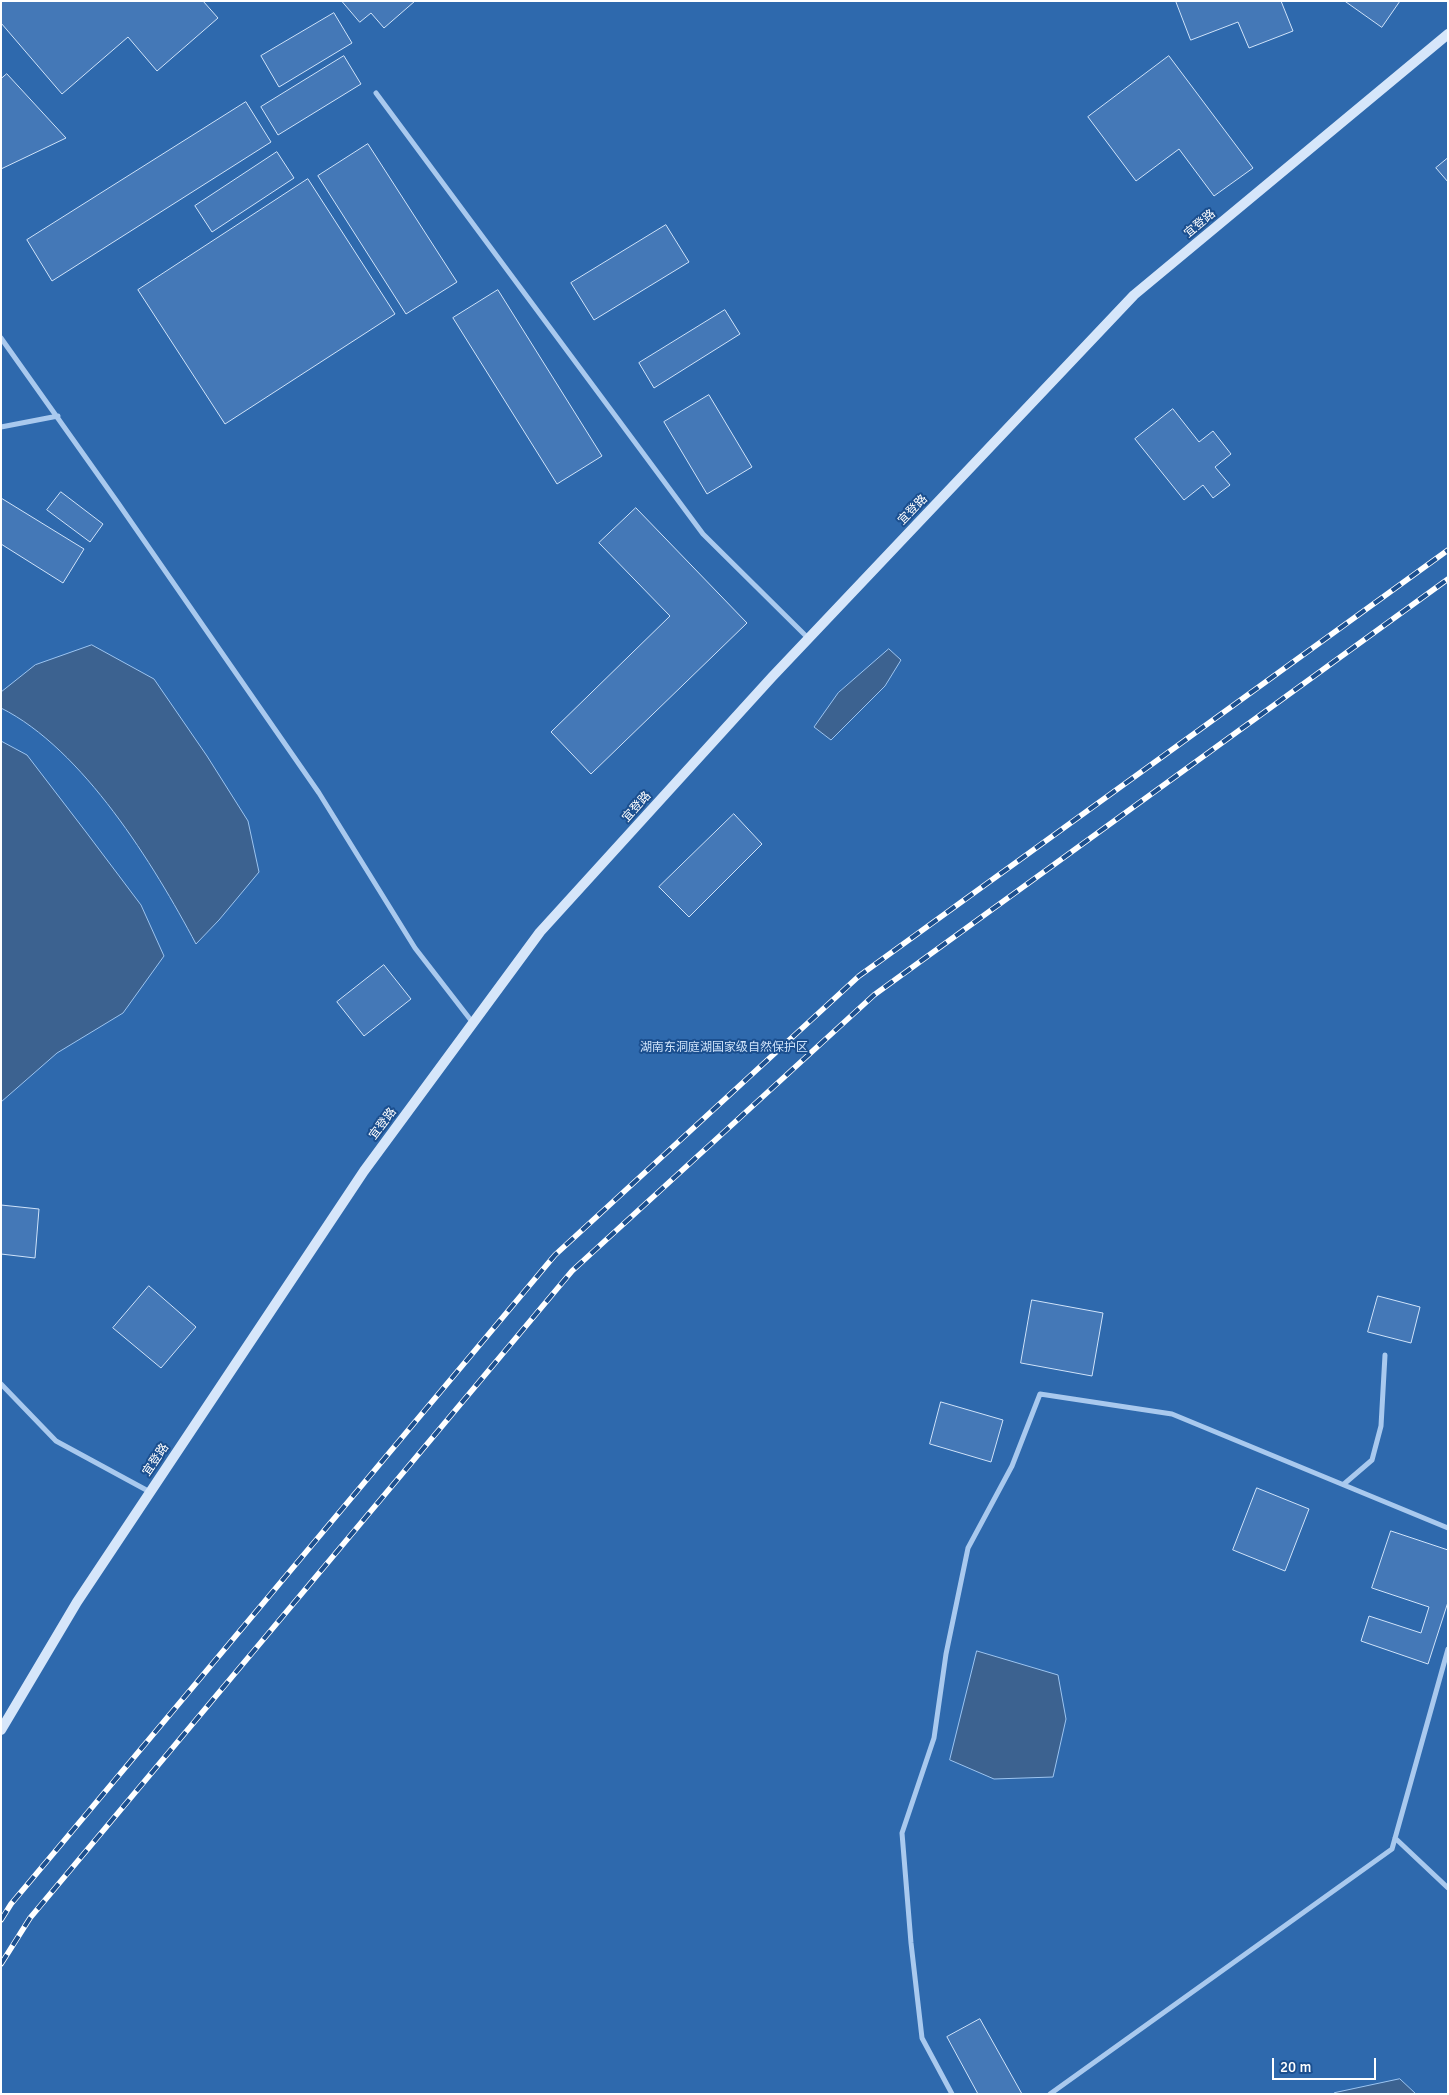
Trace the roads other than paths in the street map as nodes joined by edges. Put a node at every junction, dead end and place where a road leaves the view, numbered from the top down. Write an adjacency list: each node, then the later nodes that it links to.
1 (1448, 34): 6 (street, 宜登路)
2 (376, 93): 6 (street)
3 (1, 338): 4 (street)
4 (58, 416): 5 (street); 7 (street)
5 (1, 427)
6 (808, 638): 7 (street, 宜登路)
7 (473, 1023): 11 (street, 宜登路)
8 (1385, 1355): 10 (street)
9 (1, 1384): 11 (street)
10 (1344, 1484): 12 (street); 17 (street)
11 (150, 1492): 14 (street, 宜登路)
12 (1448, 1528)
13 (1448, 1649): 15 (street)
14 (1, 1730)
15 (1395, 1838): 16 (street); 18 (street)
16 (1448, 1888)
17 (952, 2094)
18 (1050, 2094)

